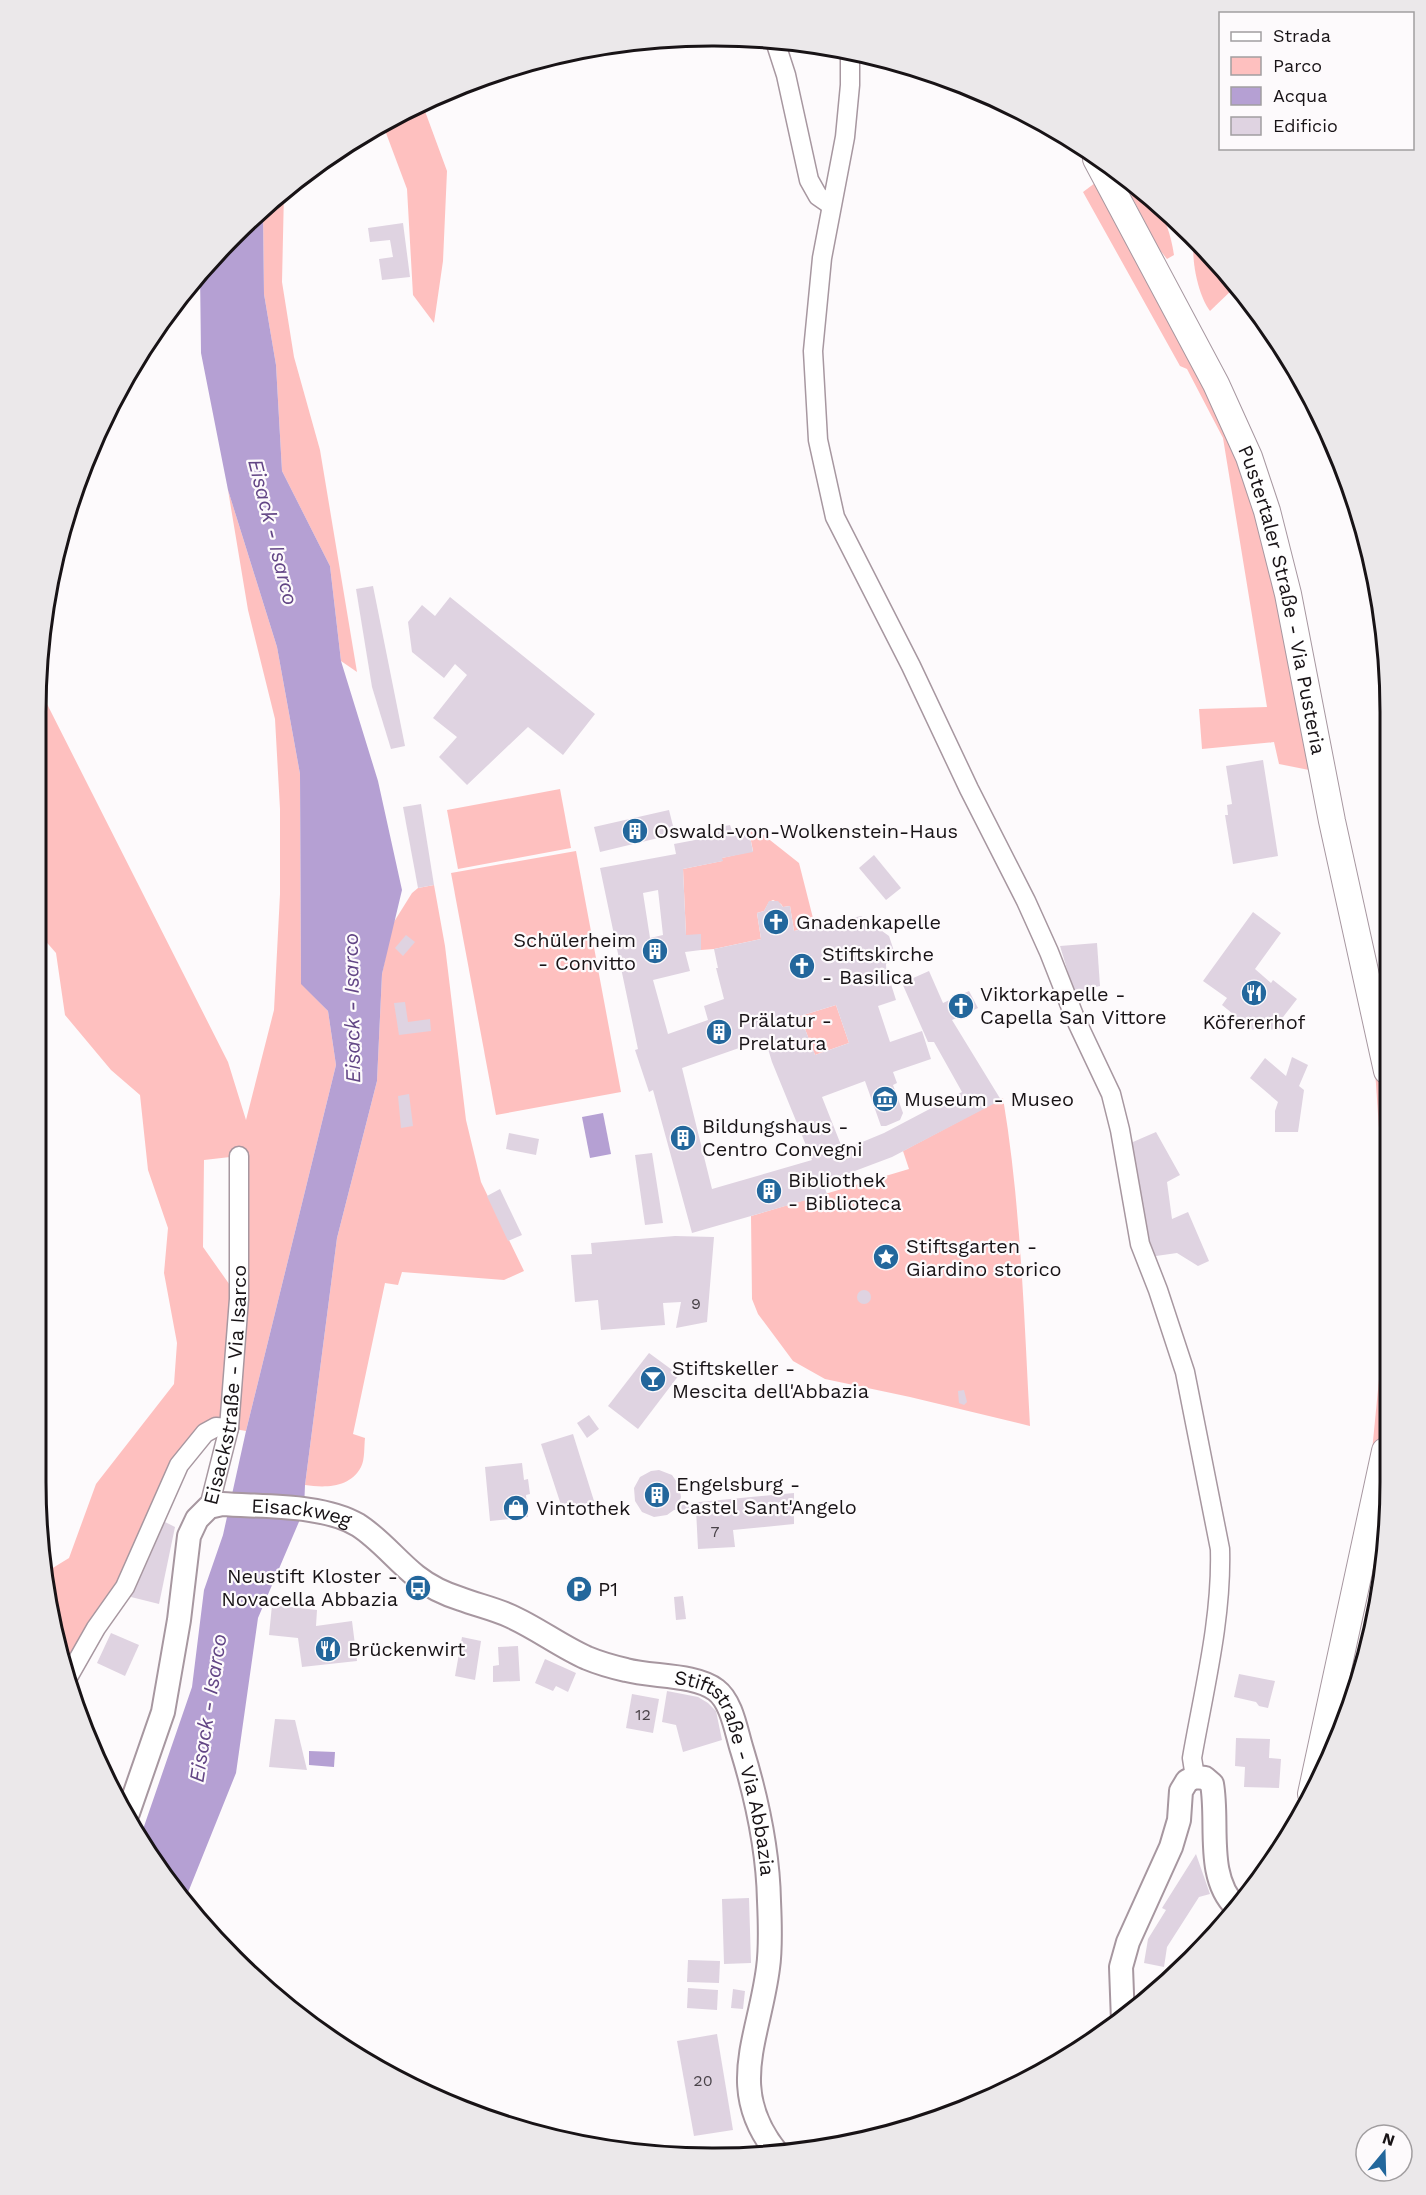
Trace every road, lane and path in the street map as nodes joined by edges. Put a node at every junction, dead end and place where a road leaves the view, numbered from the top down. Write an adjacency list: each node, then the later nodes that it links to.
1 (778, 50): 4 (street)
2 (850, 61): 4 (street)
3 (1104, 173): 5 (main road, Pustertaler Straße - Via Pusteria)
4 (831, 205): 14 (street)
5 (1380, 1039)
6 (239, 1156): 7 (street, Eisackstraße - Via Isarco)
7 (229, 1428): 9 (street, Eisackstraße - Via Isarco); 12 (street)
8 (1379, 1502): 10 (main road)
9 (216, 1506): 11 (street, Eisackweg); 15 (street, Eisackstraße - Via Isarco)
10 (1376, 1529): 13 (main road)
11 (384, 1545): 18 (street, Stiftstraße - Via Abbazia)
12 (73, 1668)
13 (1320, 1757)
14 (1195, 1777): 16 (street); 17 (street)
15 (131, 1805)
16 (1232, 1900)
17 (1123, 2008)
18 (772, 2146)

